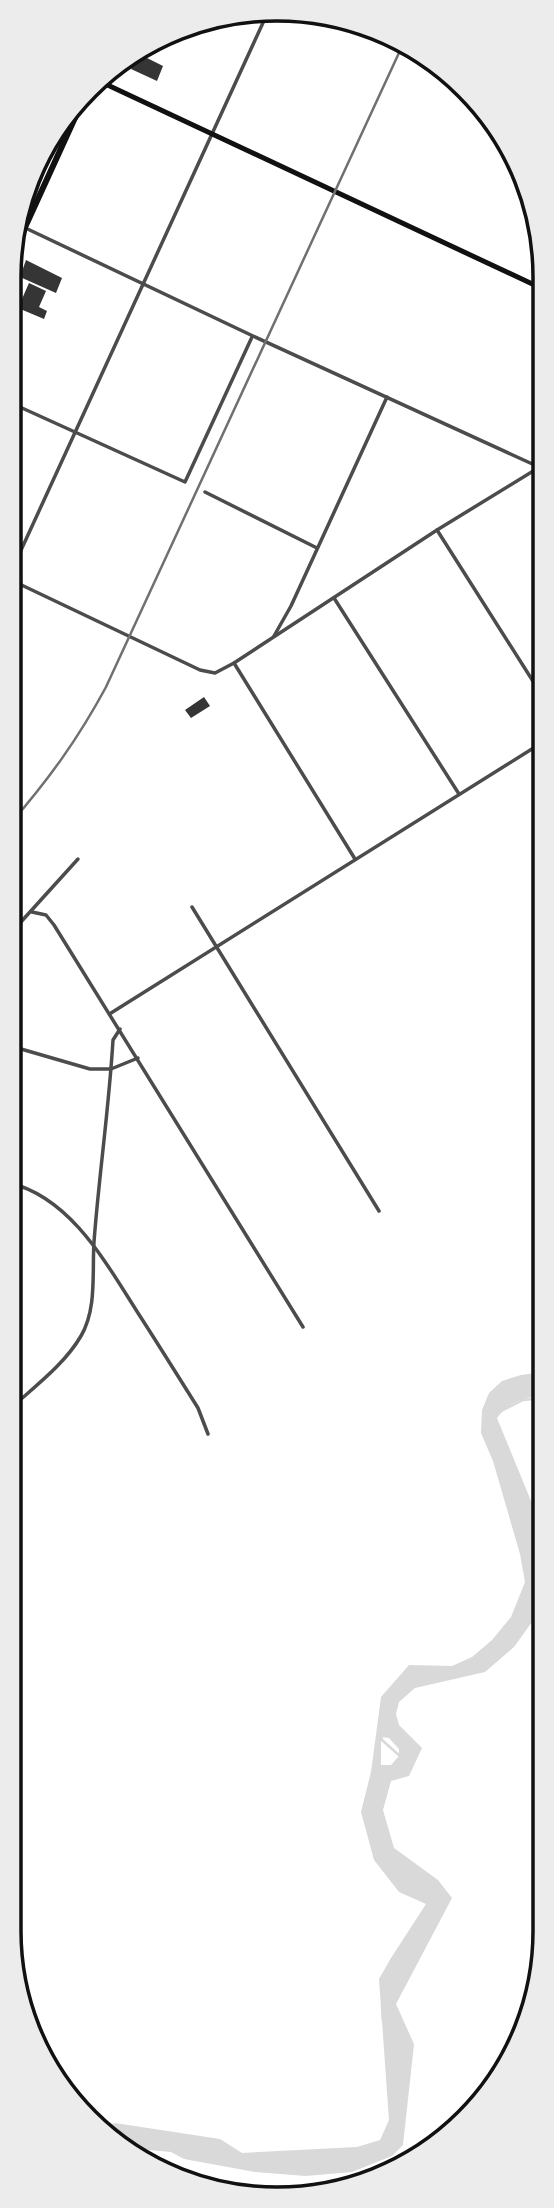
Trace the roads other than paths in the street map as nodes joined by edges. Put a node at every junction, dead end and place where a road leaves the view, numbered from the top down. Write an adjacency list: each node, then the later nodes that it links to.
1 (263, 22): 4 (street)
2 (108, 85): 4 (main road)
3 (74, 121): 5 (highway)
4 (213, 134): 7 (street); 8 (main road)
5 (27, 224)
6 (25, 228): 7 (street)
7 (145, 284): 9 (street); 12 (street)
8 (533, 284)
9 (253, 336): 10 (street); 12 (street)
10 (387, 397): 13 (street); 17 (street)
11 (21, 408): 12 (street)
12 (76, 433): 18 (street)
13 (533, 462)
14 (533, 471): 16 (street)
15 (205, 492): 17 (street)
16 (437, 530): 20 (street); 23 (street)
17 (317, 548): 21 (street)
18 (21, 551)
19 (21, 585): 22 (street)
20 (334, 598): 21 (street); 25 (street)
21 (273, 638): 22 (street)
22 (234, 663): 27 (street)
23 (533, 681)
24 (533, 748): 25 (street)
25 (459, 794): 27 (street)
26 (78, 859): 29 (street)
27 (355, 859): 31 (street)
28 (192, 907): 31 (street)
29 (32, 912): 30 (street); 32 (street)
30 (21, 923)
31 (216, 946): 32 (street); 38 (street)
32 (111, 1013): 33 (street)
33 (120, 1029): 35 (street); 36 (street)
34 (21, 1049): 36 (street)
35 (138, 1058): 36 (street); 40 (street)
36 (111, 1069): 39 (street)
37 (21, 1186): 39 (street)
38 (379, 1211)
39 (94, 1244): 41 (street); 42 (street)
40 (303, 1327)
41 (21, 1399)
42 (208, 1434)

